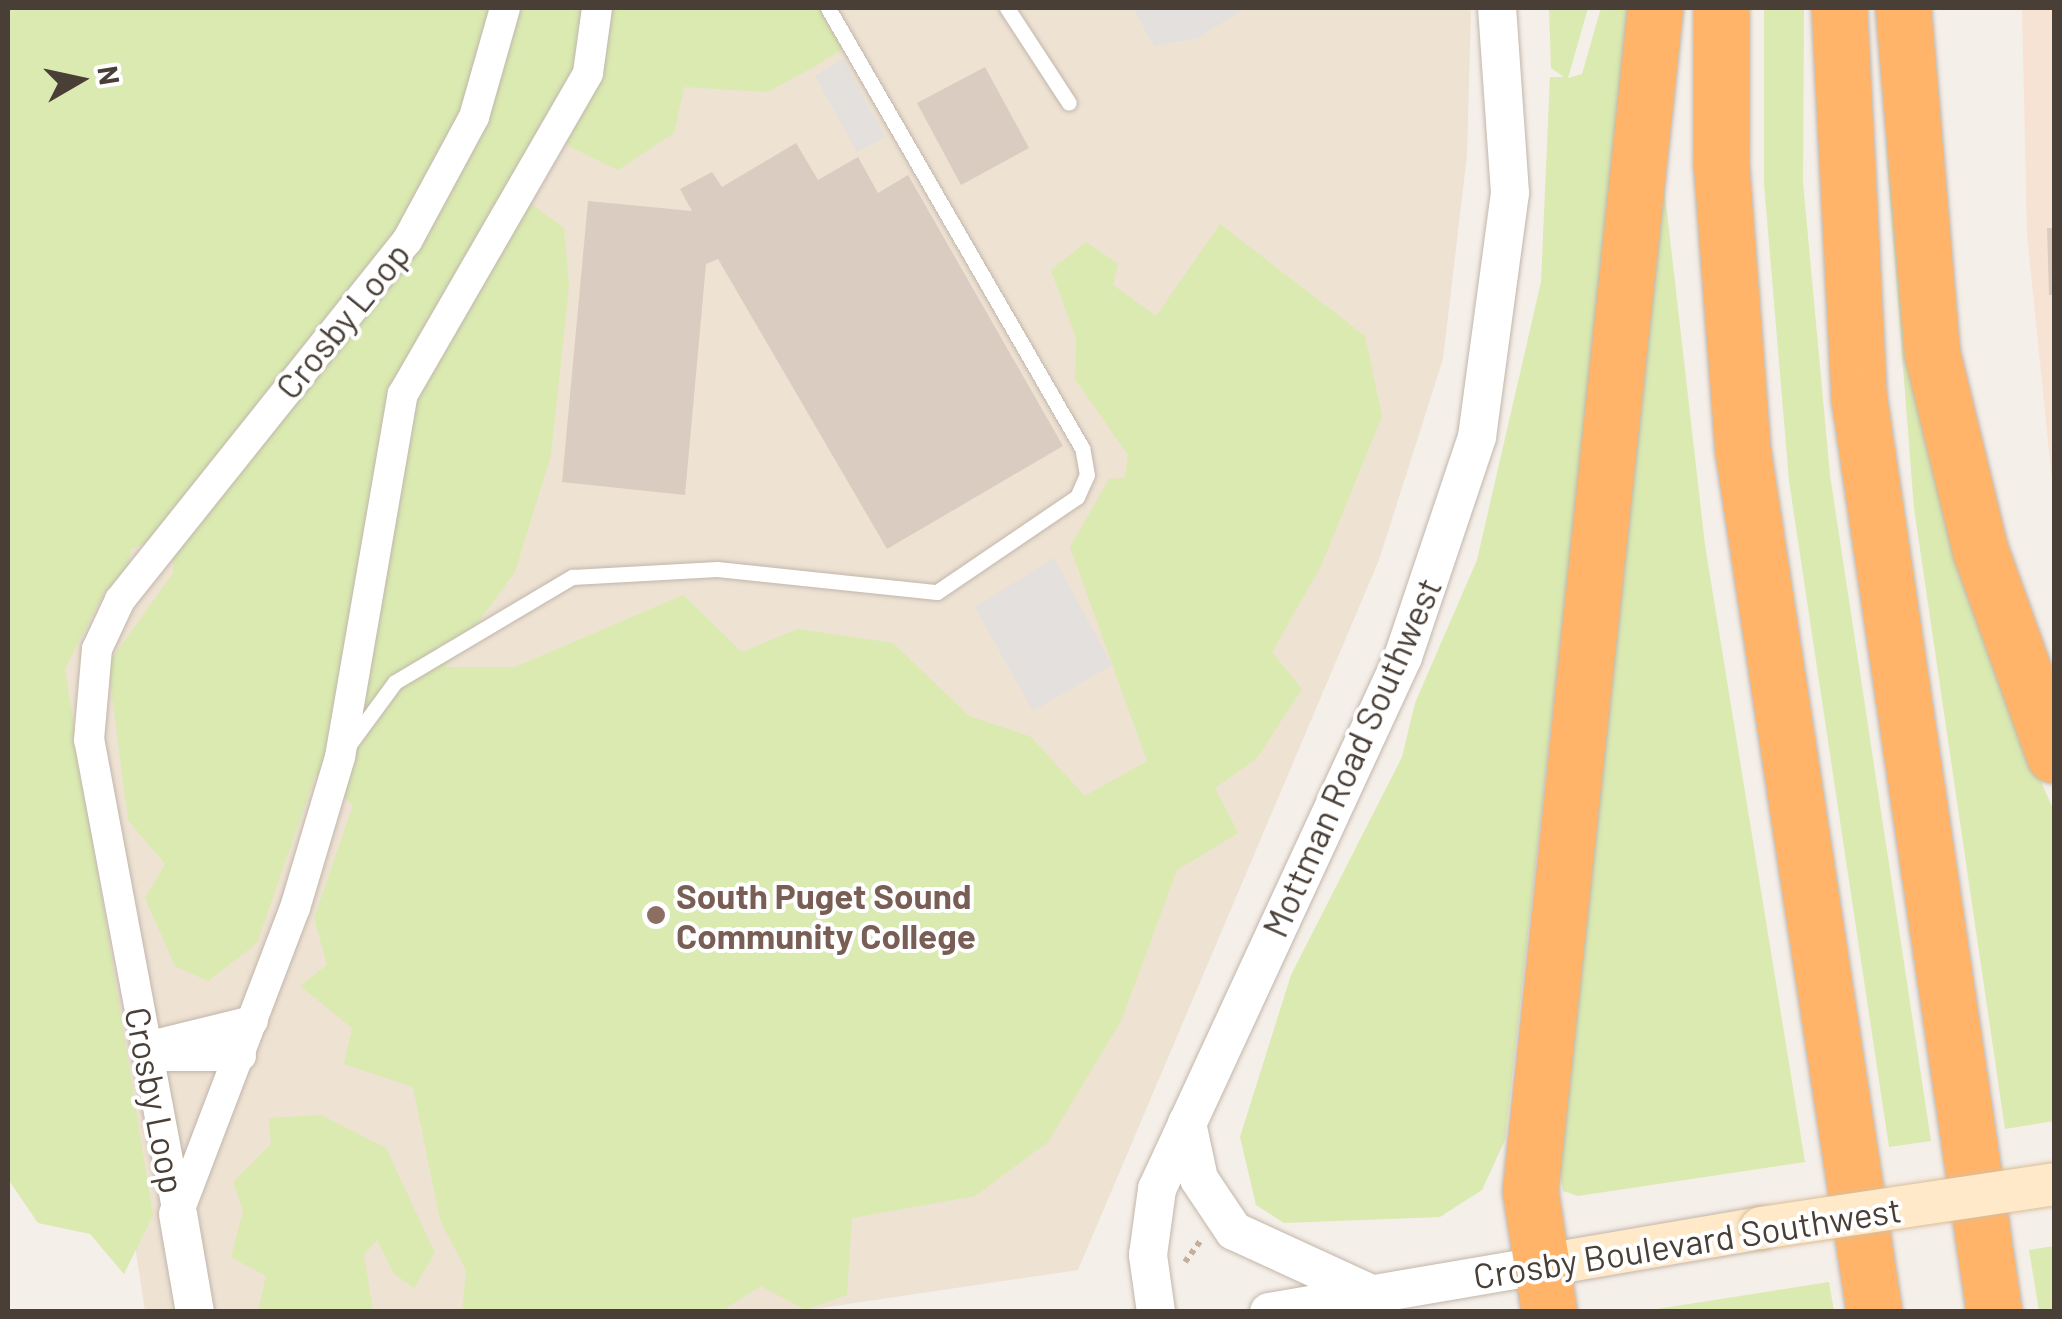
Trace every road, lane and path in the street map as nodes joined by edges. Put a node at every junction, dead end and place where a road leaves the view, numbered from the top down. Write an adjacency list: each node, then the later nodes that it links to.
1 (505, 8): 14 (street, Crosby Loop)
2 (596, 8): 12 (street, Crosby Loop)
3 (828, 8): 12 (lane)
4 (1007, 8): 10 (lane)
5 (1497, 8): 16 (street, Mottman Road Southwest)
6 (1655, 8): 21 (highway)
7 (1722, 8): 26 (highway)
8 (1839, 8): 27 (highway)
9 (1903, 8): 11 (highway)
10 (1069, 103)
11 (2054, 754)
12 (340, 757): 13 (street, Crosby Loop)
13 (253, 1021): 14 (street); 15 (street, Crosby Loop)
14 (147, 1052): 15 (street); 18 (street, Crosby Loop)
15 (241, 1056): 18 (street, Crosby Loop)
16 (1188, 1123): 22 (street); 24 (street, Mottman Road Southwest)
17 (2054, 1184): 21 (main road, Crosby Boulevard Southwest, bridge)
18 (178, 1214): 23 (street)
19 (1204, 1235): 20 (path)
20 (1184, 1264)
21 (1544, 1289): 22 (street, Crosby Boulevard Southwest)
22 (1371, 1294): 25 (street, Crosby Boulevard Southwest)
23 (196, 1301)
24 (1156, 1312)
25 (1269, 1312)
26 (1874, 1312)
27 (1994, 1312)

